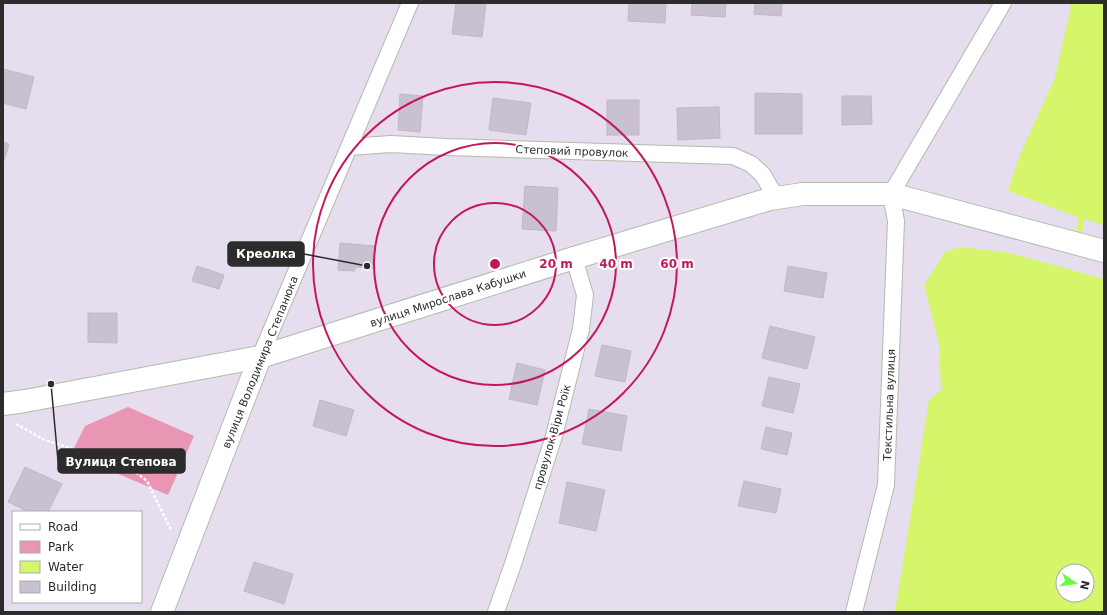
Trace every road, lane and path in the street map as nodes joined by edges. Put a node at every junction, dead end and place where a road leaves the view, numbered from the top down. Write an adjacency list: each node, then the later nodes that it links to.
1 (410, 3): 3 (street, вулиця Володимира Степанюка)
2 (1003, 3): 4 (street)
3 (349, 147): 5 (street, Степовий провулок); 8 (street, вулиця Володимира Степанюка)
4 (891, 194): 5 (street, вулиця Мирослава Кабушки); 6 (street, вулиця Мирослава Кабушки); 13 (street, Текстильна вулиця)
5 (776, 198): 7 (street, вулиця Мирослава Кабушки)
6 (1097, 249)
7 (574, 258): 8 (street, вулиця Мирослава Кабушки); 12 (street, провулок Віри Роїк)
8 (260, 357): 9 (street, вулиця Мирослава Кабушки); 10 (street, вулиця Володимира Степанюка)
9 (6, 413): 10 (path)
10 (184, 556): 11 (street, вулиця Володимира Степанюка)
11 (162, 612)
12 (496, 612)
13 (854, 612)

